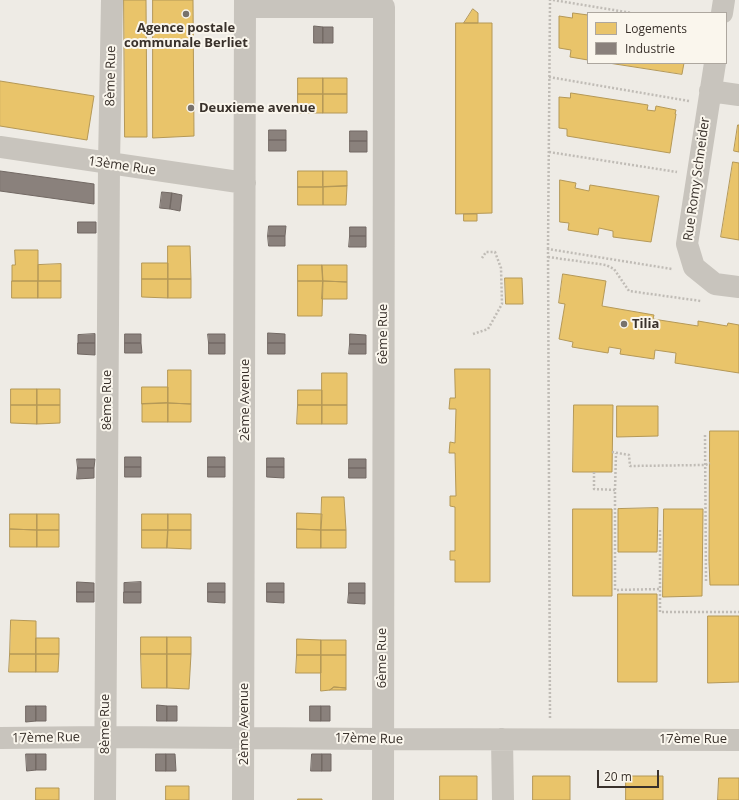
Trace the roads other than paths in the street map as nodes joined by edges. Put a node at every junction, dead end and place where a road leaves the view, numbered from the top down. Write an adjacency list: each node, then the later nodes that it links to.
1 (112, 0): 9 (street, 8ème Rue)
2 (724, 0): 4 (street)
3 (245, 3): 10 (street, 2ème Avenue); 15 (street, 6ème Rue)
4 (722, 12)
5 (714, 64): 7 (street, Rue Romy Schneider)
6 (739, 95): 7 (street)
7 (709, 98): 11 (street, Rue Romy Schneider)
8 (0, 147): 9 (street, 13ème Rue)
9 (109, 164): 10 (street, 13ème Rue); 12 (street, 8ème Rue)
10 (245, 184): 13 (street, 2ème Avenue)
11 (739, 286)
12 (104, 737): 13 (street, 17ème Rue); 14 (street, 17ème Rue); 18 (street, 8ème Rue)
13 (243, 737): 15 (street, 17ème Rue); 19 (street, 2ème Avenue)
14 (0, 738)
15 (382, 739): 16 (street, 17ème Rue); 20 (street, 6ème Rue)
16 (502, 739): 17 (street, 17ème Rue); 21 (street)
17 (739, 740)
18 (105, 800)
19 (243, 800)
20 (382, 800)
21 (503, 800)

